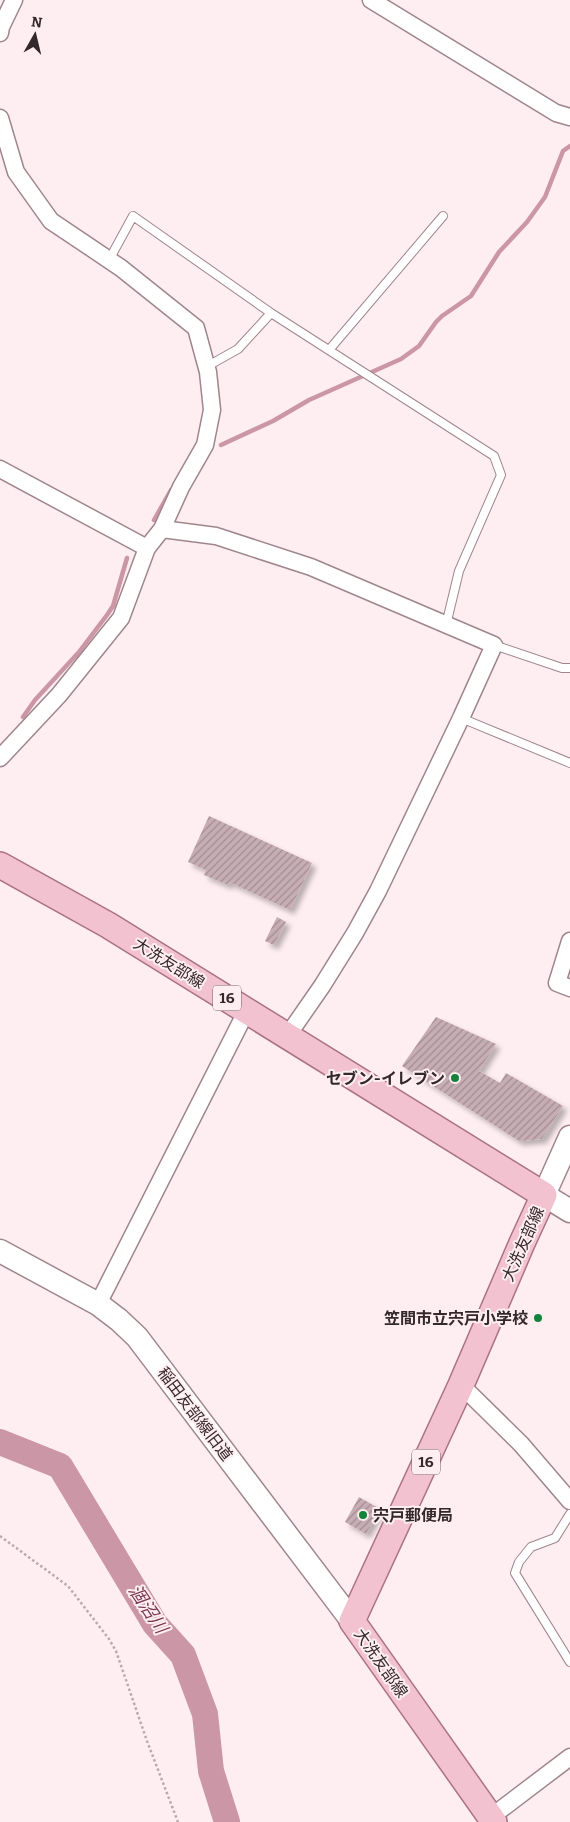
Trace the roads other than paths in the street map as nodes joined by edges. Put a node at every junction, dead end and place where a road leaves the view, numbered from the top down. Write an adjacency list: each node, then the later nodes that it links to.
1 (14, 0): 3 (street)
2 (372, 0): 4 (street)
3 (0, 33)
4 (570, 117)
5 (0, 118): 7 (street)
6 (444, 216): 9 (lane)
7 (109, 260): 8 (lane); 10 (street)
8 (271, 313): 9 (lane); 10 (lane)
9 (329, 350): 14 (lane)
10 (206, 367): 12 (street)
11 (0, 469): 13 (street)
12 (162, 529): 13 (street); 14 (street)
13 (147, 548): 18 (street)
14 (446, 624): 15 (street)
15 (494, 645): 16 (lane); 17 (street)
16 (570, 668)
17 (461, 718): 19 (lane); 24 (street)
18 (0, 758)
19 (570, 763)
20 (0, 865): 23 (main road, 大洗友部線 / 16)
21 (570, 941): 22 (street)
22 (570, 988)
23 (247, 1010): 24 (main road, 大洗友部線 / 16); 29 (street)
24 (288, 1035): 26 (main road, 大洗友部線 / 16)
25 (570, 1137): 26 (street)
26 (544, 1195): 27 (street); 30 (main road, 大洗友部線 / 16)
27 (570, 1211)
28 (0, 1251): 29 (street, 稲田友部線旧道)
29 (98, 1304): 33 (street, 稲田友部線旧道)
30 (461, 1385): 31 (street); 33 (main road, 大洗友部線 / 16)
31 (570, 1501)
32 (570, 1514): 34 (lane)
33 (352, 1621): 36 (main road, 大洗友部線)
34 (570, 1662)
35 (570, 1757): 36 (street)
36 (493, 1820)

